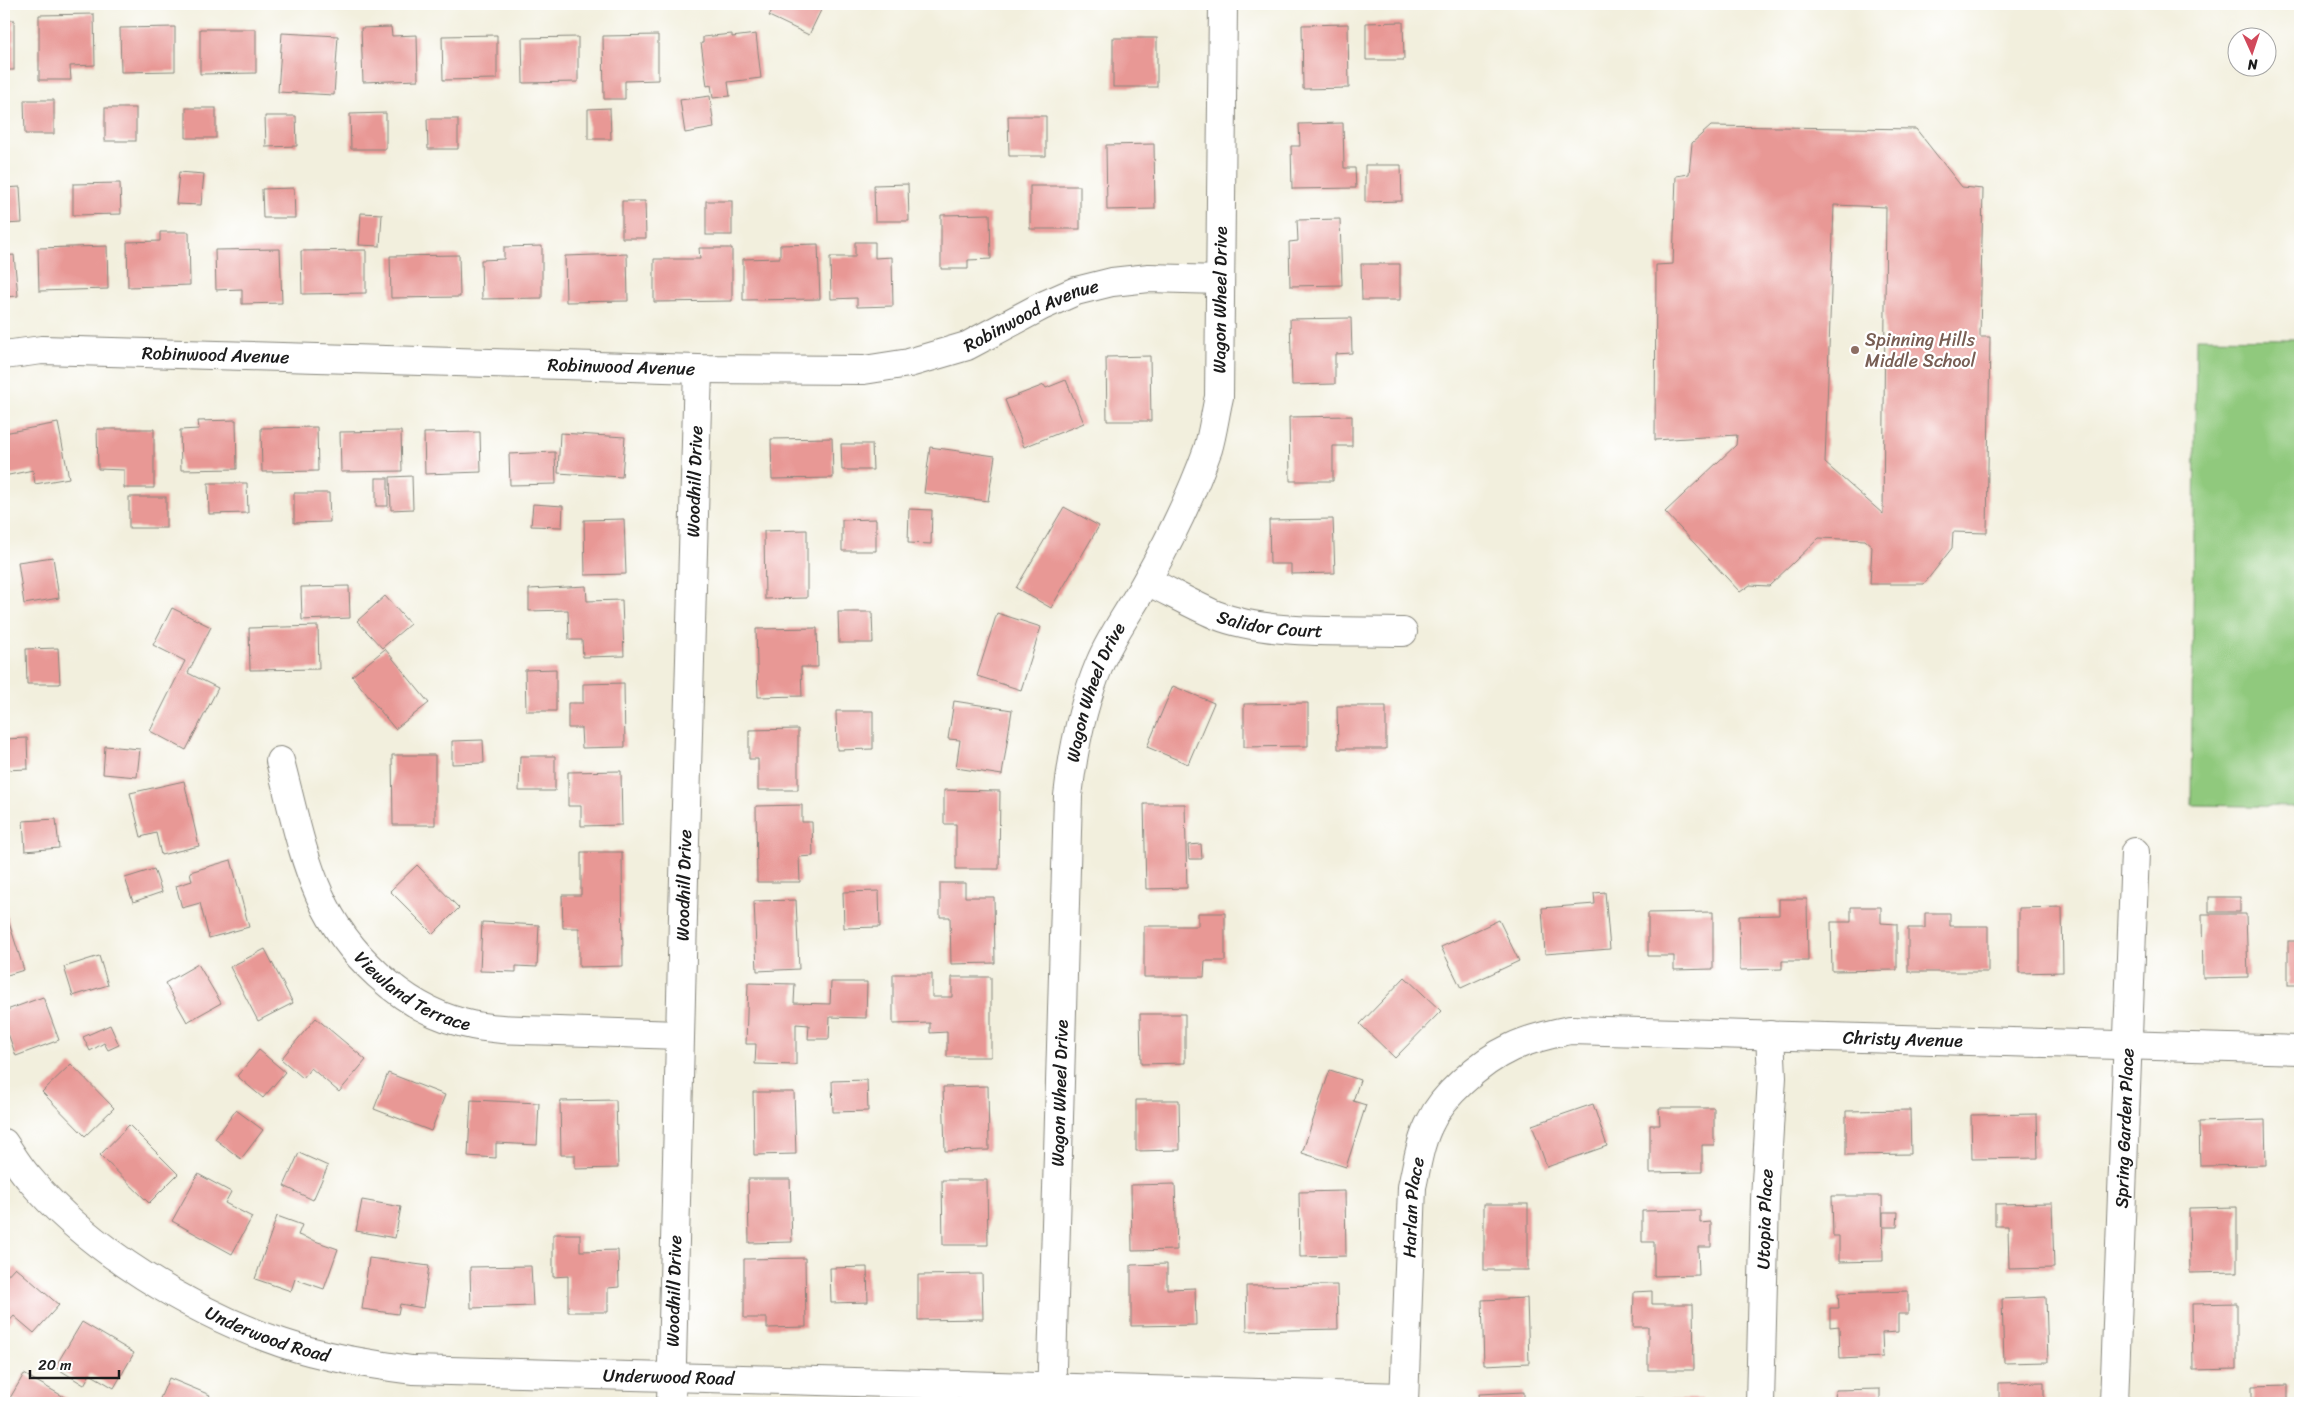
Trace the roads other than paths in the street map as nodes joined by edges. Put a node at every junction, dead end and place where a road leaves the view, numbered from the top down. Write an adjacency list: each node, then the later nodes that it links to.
1 (1224, 4): 2 (street, Wagon Wheel Drive)
2 (1220, 280): 4 (street, Robinwood Avenue); 5 (street, Wagon Wheel Drive)
3 (4, 355): 4 (street, Robinwood Avenue)
4 (698, 369): 10 (street, Woodhill Drive)
5 (1147, 581): 6 (street, Salidor Court); 16 (street, Wagon Wheel Drive)
6 (1403, 632)
7 (280, 761): 10 (street, Viewland Terrace)
8 (2135, 852): 11 (street, Spring Garden Place)
9 (1770, 1034): 11 (street, Christy Avenue); 12 (street, Christy Avenue); 18 (street, Utopia Place)
10 (679, 1035): 15 (street, Woodhill Drive)
11 (2127, 1044): 13 (street, Christy Avenue); 19 (street, Spring Garden Place)
12 (1508, 1047): 17 (street, Harlan Place)
13 (2300, 1050)
14 (4, 1144): 15 (street, Underwood Road)
15 (671, 1390): 16 (street, Underwood Road)
16 (1051, 1396): 17 (street, Underwood Road)
17 (1404, 1400)
18 (1760, 1403)
19 (2114, 1403)

